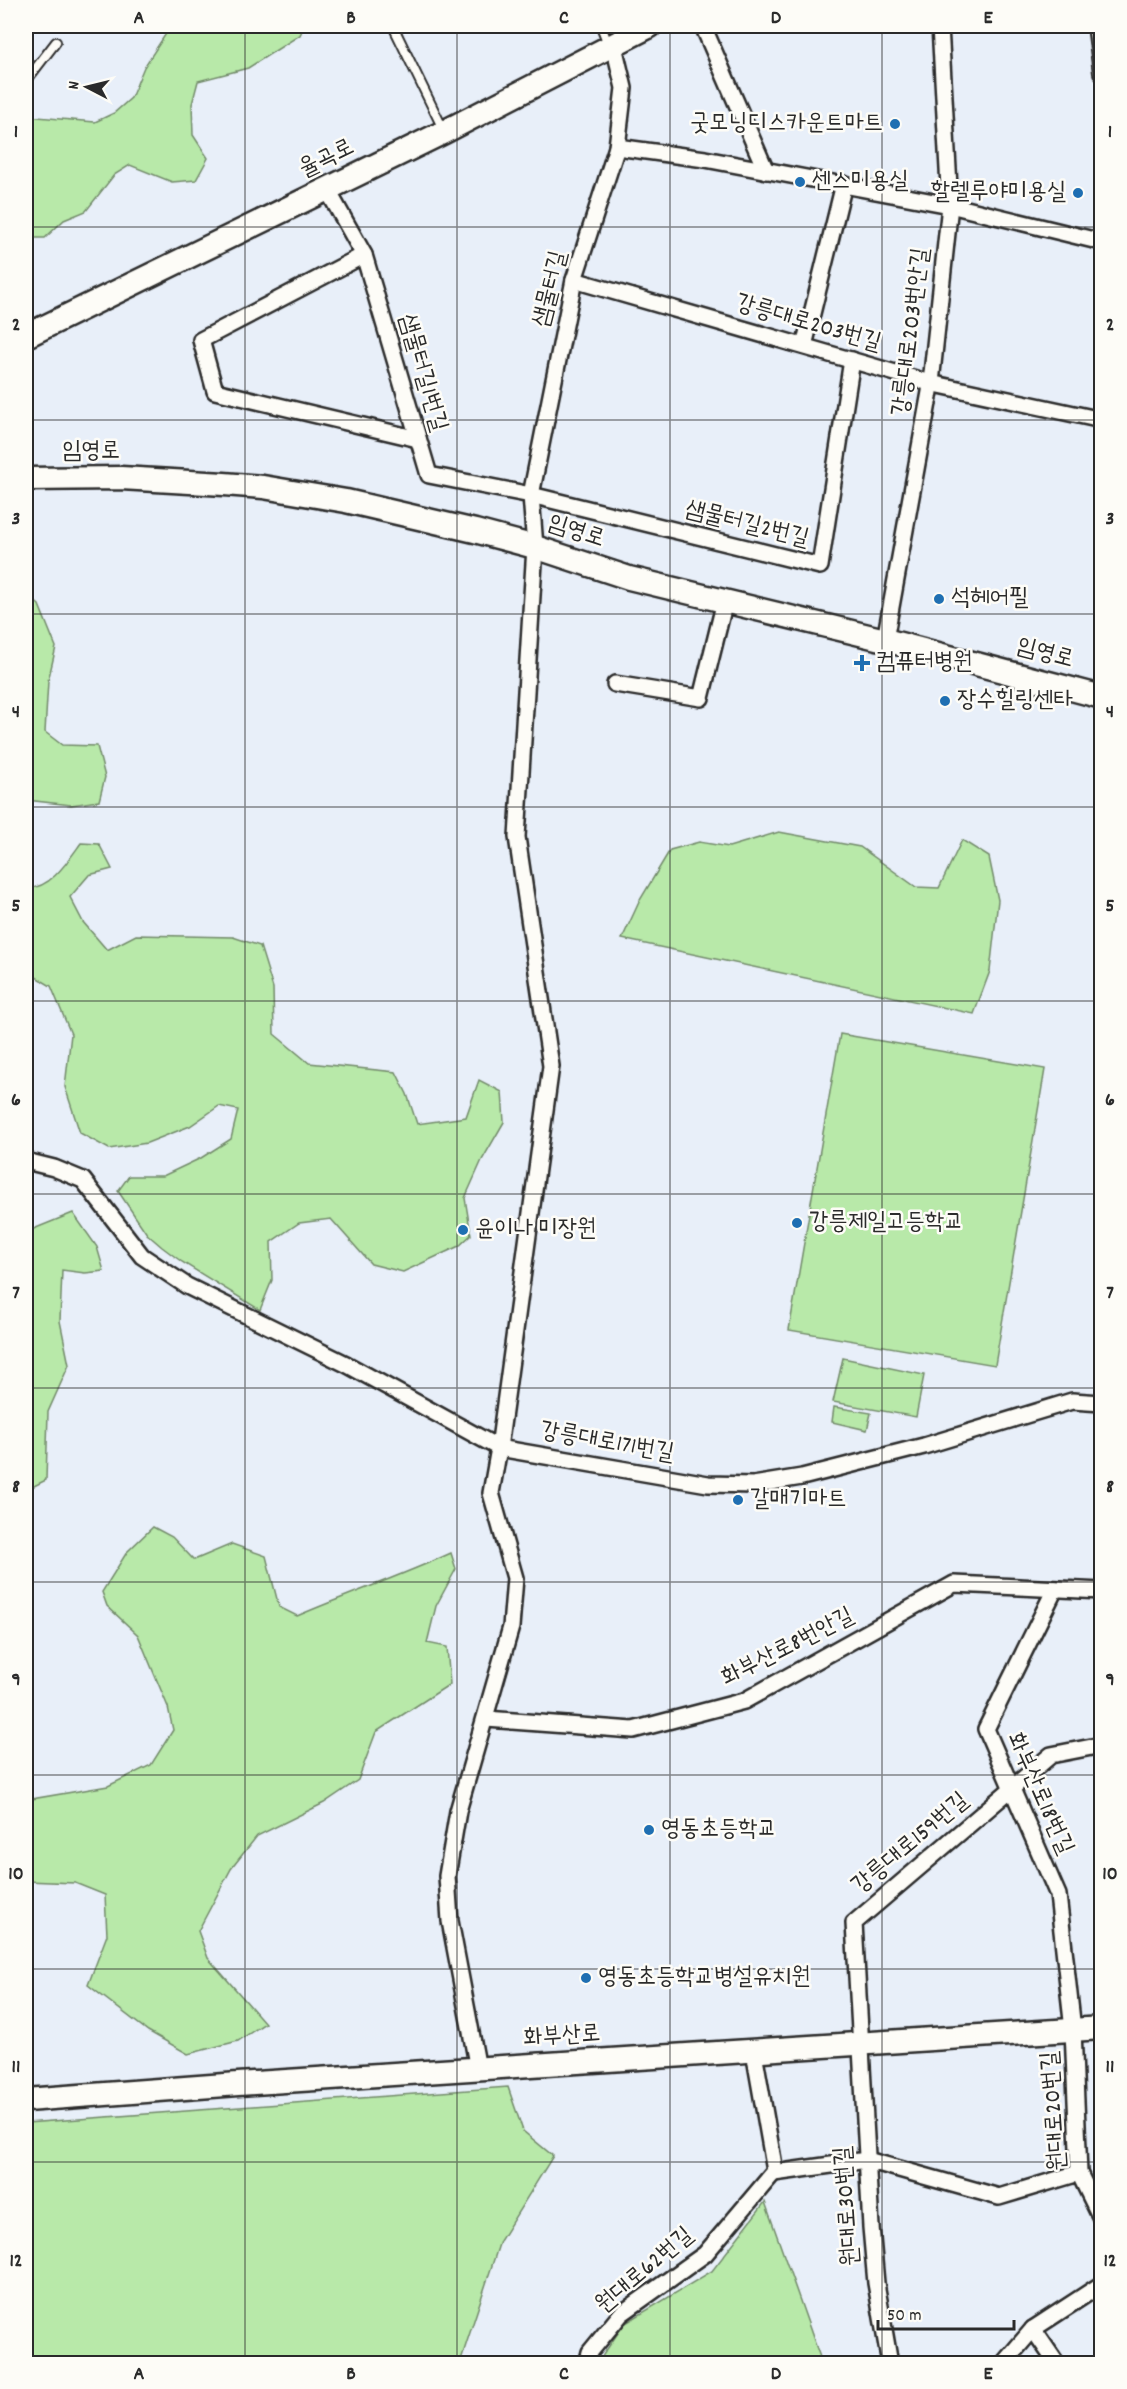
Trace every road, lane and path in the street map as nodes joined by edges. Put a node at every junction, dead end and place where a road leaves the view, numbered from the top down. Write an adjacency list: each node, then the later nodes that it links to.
1 (393, 26): 11 (lane)
2 (601, 26): 8 (lane)
3 (650, 26): 8 (street, 율곡로)
4 (703, 26): 13 (street)
5 (940, 26): 16 (street, 강릉대로203번안길)
6 (1096, 26): 9 (street)
7 (56, 42): 10 (lane)
8 (612, 47): 11 (street, 율곡로); 12 (street, 샘물터길)
9 (1101, 73)
10 (26, 81)
11 (444, 132): 15 (street, 율곡로)
12 (617, 147): 13 (street); 19 (street, 샘물터길)
13 (766, 171): 14 (street)
14 (844, 184): 16 (street); 21 (street)
15 (327, 189): 18 (street, 샘물터길1번길); 20 (street, 율곡로)
16 (950, 205): 17 (street); 23 (street, 강릉대로203번안길)
17 (1101, 242)
18 (364, 255): 25 (street, 샘물터길1번길); 25 (street)
19 (574, 280): 21 (street, 강릉대로203번길); 27 (street, 샘물터길)
20 (26, 336)
21 (804, 346): 22 (street, 강릉대로203번길)
22 (852, 360): 23 (street, 강릉대로203번길); 27 (street, 샘물터길2번길)
23 (930, 383): 24 (street, 강릉대로203번길); 30 (street, 강릉대로203번안길)
24 (1101, 420)
25 (418, 439): 27 (street, 샘물터길1번길)
26 (26, 479): 28 (street, 임영로)
27 (531, 495): 28 (street, 샘물터길)
28 (535, 547): 29 (street, 임영로); 35 (street, 샘물터길)
29 (725, 601): 30 (street, 임영로); 31 (street)
30 (885, 640): 32 (street, 임영로)
31 (615, 684)
32 (1101, 697)
33 (26, 1161): 35 (street, 강릉대로171번길)
34 (1101, 1403): 35 (street, 강릉대로171번길)
35 (499, 1448): 38 (street, 샘물터길)
36 (1055, 1589): 37 (street, 화부산로8번안길); 38 (street, 화부산로8번안길); 40 (street, 화부산로18번길)
37 (1101, 1591)
38 (486, 1719): 45 (street, 샘물터길)
39 (1101, 1745): 40 (street, 강릉대로159번길)
40 (1012, 1788): 42 (street, 화부산로18번길); 43 (street, 강릉대로159번길)
41 (1101, 2028): 42 (street, 화부산로)
42 (1073, 2030): 43 (street, 화부산로); 49 (street, 원대로20번길)
43 (861, 2044): 44 (street, 화부산로); 47 (street, 원대로30번길)
44 (754, 2052): 45 (street, 화부산로); 48 (street)
45 (478, 2069): 46 (street, 화부산로)
46 (26, 2100)
47 (867, 2160): 48 (street); 49 (street); 54 (street, 원대로30번길)
48 (774, 2173): 53 (street, 원대로62번길)
49 (1079, 2174): 50 (street, 원대로20번길)
50 (1101, 2220)
51 (1101, 2284): 52 (street)
52 (1033, 2329): 55 (street); 56 (street)
53 (587, 2364)
54 (890, 2364)
55 (1003, 2364)
56 (1057, 2364)

